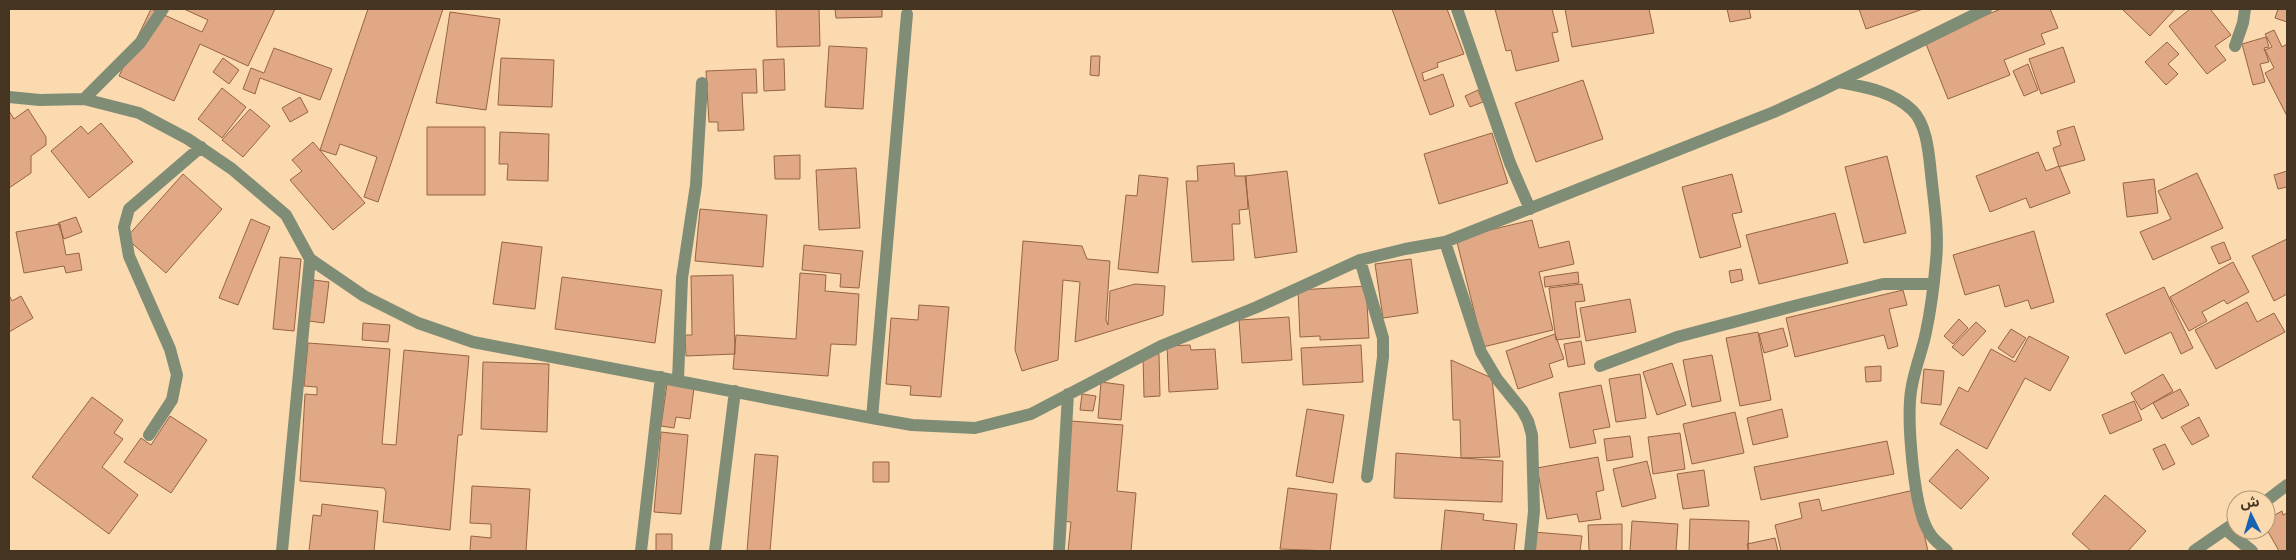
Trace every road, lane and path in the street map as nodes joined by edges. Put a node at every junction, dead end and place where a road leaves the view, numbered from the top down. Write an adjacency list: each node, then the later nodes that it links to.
1 (163, 9): 10 (street)
2 (1457, 9): 12 (street)
3 (1986, 9): 7 (street)
4 (2244, 9): 6 (street)
5 (907, 14): 22 (street)
6 (2235, 46)
7 (1839, 82): 12 (street); 16 (street)
8 (702, 83): 19 (street)
9 (9, 97): 10 (street)
10 (84, 99): 11 (street)
11 (200, 148): 14 (street); 23 (street)
12 (1530, 209): 13 (street)
13 (1445, 242): 15 (street); 33 (street)
14 (310, 259): 18 (street); 29 (street)
15 (1360, 260): 21 (street); 24 (street)
16 (1934, 284): 17 (street); 34 (street)
17 (1600, 366)
18 (661, 377): 19 (street); 30 (street)
19 (678, 380): 20 (street)
20 (735, 391): 22 (street); 31 (street)
21 (1068, 394): 22 (street); 32 (street)
22 (872, 418)
23 (149, 435)
24 (1367, 477)
25 (2287, 485): 26 (street)
26 (2276, 493)
27 (2226, 529): 35 (street)
28 (2243, 540): 36 (street)
29 (282, 551)
30 (640, 551)
31 (715, 551)
32 (1059, 551)
33 (1530, 551)
34 (1947, 551)
35 (2194, 551)
36 (2252, 551)

